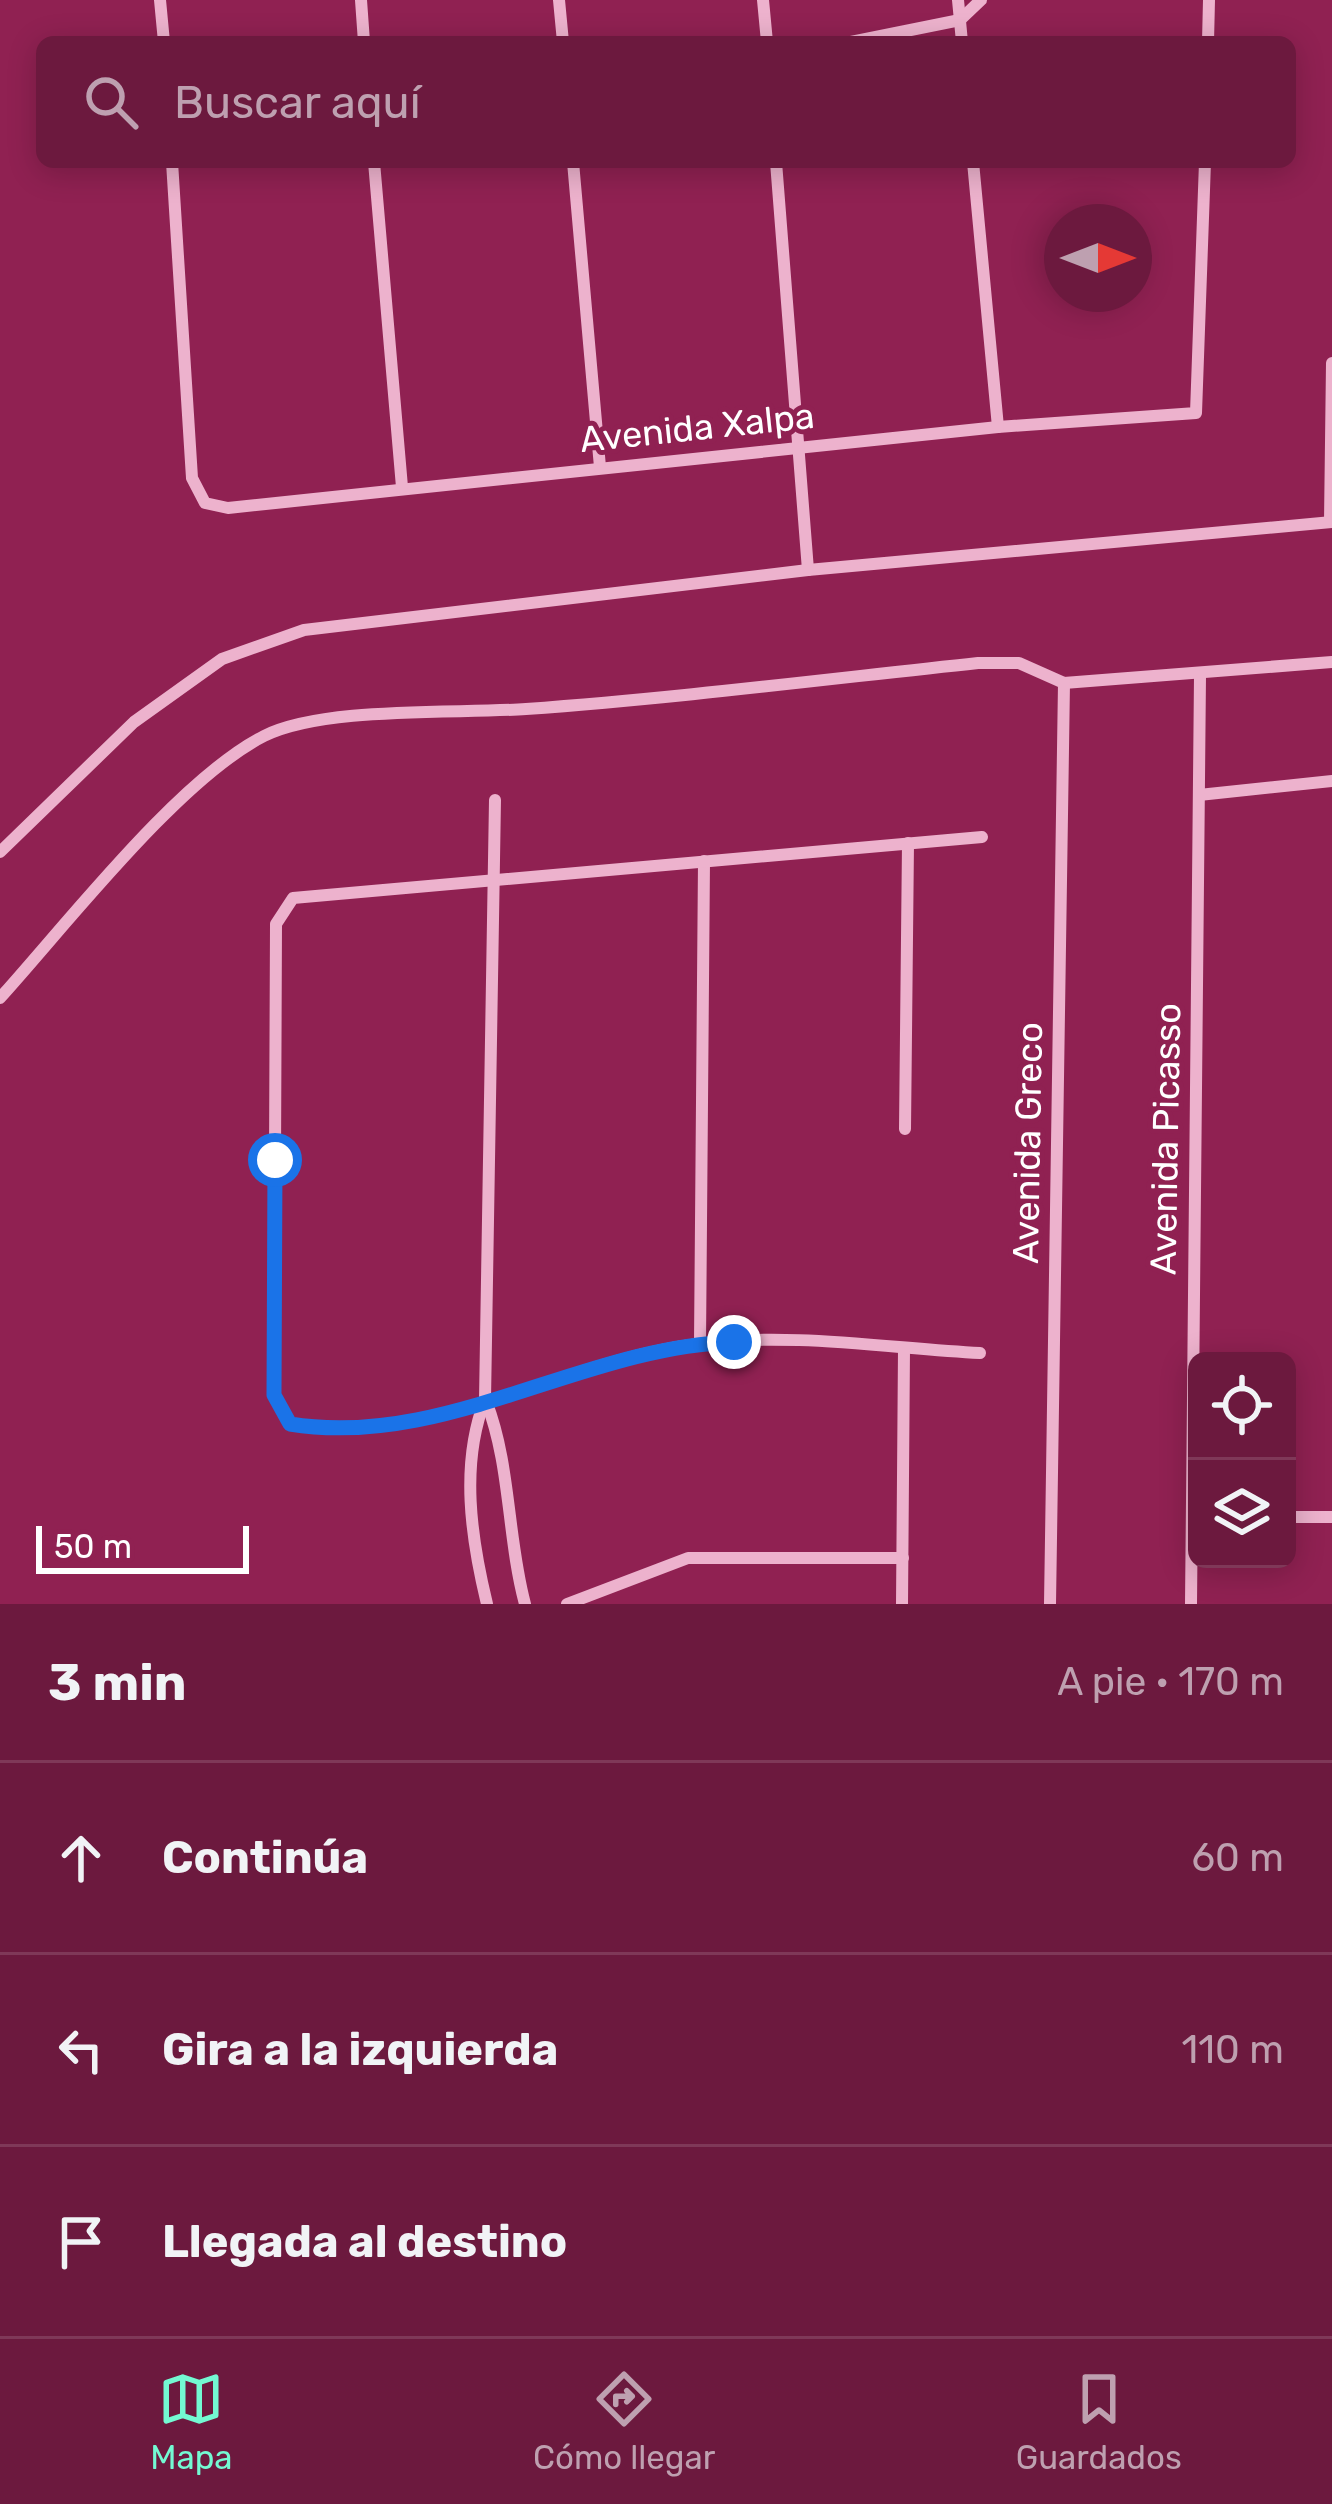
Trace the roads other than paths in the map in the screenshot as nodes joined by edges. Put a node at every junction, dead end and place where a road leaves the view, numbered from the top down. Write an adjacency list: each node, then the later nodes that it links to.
1 (160, 0): 9 (street)
2 (361, 0): 10 (street)
3 (559, 0): 11 (street)
4 (763, 0): 12 (street)
5 (958, 0): 8 (street)
6 (981, 0): 8 (street)
7 (1209, 0): 15 (street)
8 (960, 20): 13 (street); 14 (street)
9 (163, 36)
10 (364, 36)
11 (562, 36)
12 (766, 36)
13 (880, 36)
14 (961, 36)
15 (1208, 36)
16 (172, 168): 26 (street, Avenida Xalpa)
17 (375, 168): 26 (street)
18 (574, 168): 25 (street)
19 (776, 168): 24 (street)
20 (974, 168): 23 (street)
21 (1205, 168): 23 (street, Avenida Xalpa)
22 (1332, 363): 27 (street)
23 (998, 427): 24 (street, Avenida Xalpa)
24 (798, 447): 25 (street, Avenida Xalpa); 28 (street)
25 (600, 466): 26 (street, Avenida Xalpa)
26 (402, 487)
27 (1331, 522): 28 (street)
28 (808, 570): 37 (street)
29 (1332, 662): 30 (street)
30 (1200, 676): 31 (street); 33 (street, Avenida Picasso)
31 (1064, 683): 40 (street); 55 (street, Avenida Greco)
32 (1332, 781): 33 (street)
33 (1199, 795): 46 (street, Avenida Picasso)
34 (495, 800): 39 (street)
35 (982, 837): 36 (street)
36 (908, 843): 38 (street); 41 (street)
37 (0, 852)
38 (704, 861): 39 (street); 42 (street)
39 (494, 879): 45 (street); 45 (street)
40 (0, 998)
41 (905, 1129)
42 (700, 1343): 43 (street); 45 (street)
43 (904, 1348): 44 (street); 49 (street)
44 (980, 1353)
45 (485, 1400): 51 (street); 52 (street)
46 (1194, 1460)
47 (1296, 1517): 48 (street)
48 (1332, 1517)
49 (902, 1558): 53 (street); 54 (street)
50 (1192, 1568): 56 (street, Avenida Picasso)
51 (487, 1604)
52 (526, 1604)
53 (567, 1604)
54 (902, 1604)
55 (1050, 1604)
56 (1190, 1604)

